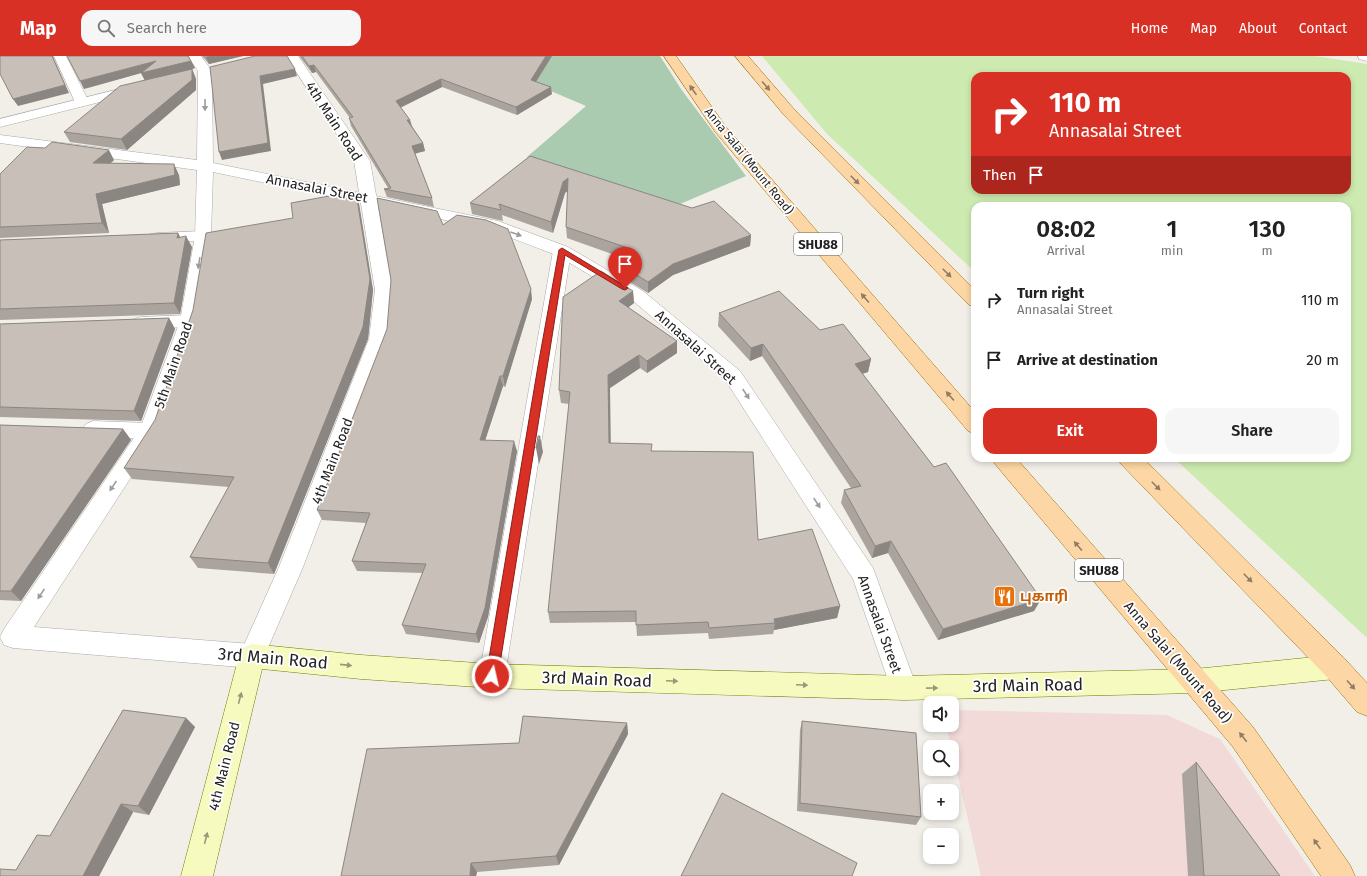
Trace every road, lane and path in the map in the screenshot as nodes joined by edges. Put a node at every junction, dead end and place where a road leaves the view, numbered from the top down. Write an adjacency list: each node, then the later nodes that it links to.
1 (60, 56): 9 (street)
2 (292, 56): 13 (street, 4th Main Road)
3 (670, 56): 20 (main road, Anna Salai (Mount Road) / SHU88, one-way to 3)
4 (741, 56): 17 (main road, one-way to 17)
5 (1364, 56): 6 (street)
6 (1367, 56)
7 (202, 67): 12 (street, 5th Main Road, one-way to 12)
8 (151, 85): 9 (street)
9 (82, 102): 10 (street)
10 (0, 123)
11 (0, 140): 12 (street, Annasalai Street)
12 (205, 166): 13 (street, Annasalai Street); 14 (street, 5th Main Road)
13 (370, 199): 16 (street, Annasalai Street, one-way to 16); 26 (street, 4th Main Road)
14 (203, 236): 15 (street); 18 (street, 5th Main Road, one-way to 18)
15 (141, 239)
16 (562, 250): 28 (street); 30 (street, Annasalai Street, one-way to 30)
17 (971, 297)
18 (190, 322): 19 (street); 22 (street, 5th Main Road)
19 (126, 323)
20 (971, 421)
21 (71, 428): 22 (street)
22 (150, 430): 25 (street, 5th Main Road, one-way to 25)
23 (1006, 462): 29 (main road, Anna Salai (Mount Road) / SHU88, one-way to 23)
24 (1133, 462): 27 (main road, one-way to 27)
25 (6, 636): 26 (street, 3rd Main Road)
26 (252, 656): 28 (main road, 3rd Main Road, one-way to 28); 32 (main road, 4th Main Road, one-way to 26)
27 (1335, 667): 29 (main road, 3rd Main Road); 31 (main road, one-way to 31)
28 (492, 676): 30 (main road, 3rd Main Road, one-way to 30)
29 (1195, 681): 30 (main road, 3rd Main Road, one-way to 29); 33 (main road, Anna Salai (Mount Road) / SHU88, one-way to 29)
30 (904, 688)
31 (1367, 703)
32 (197, 876)
33 (1339, 876)

